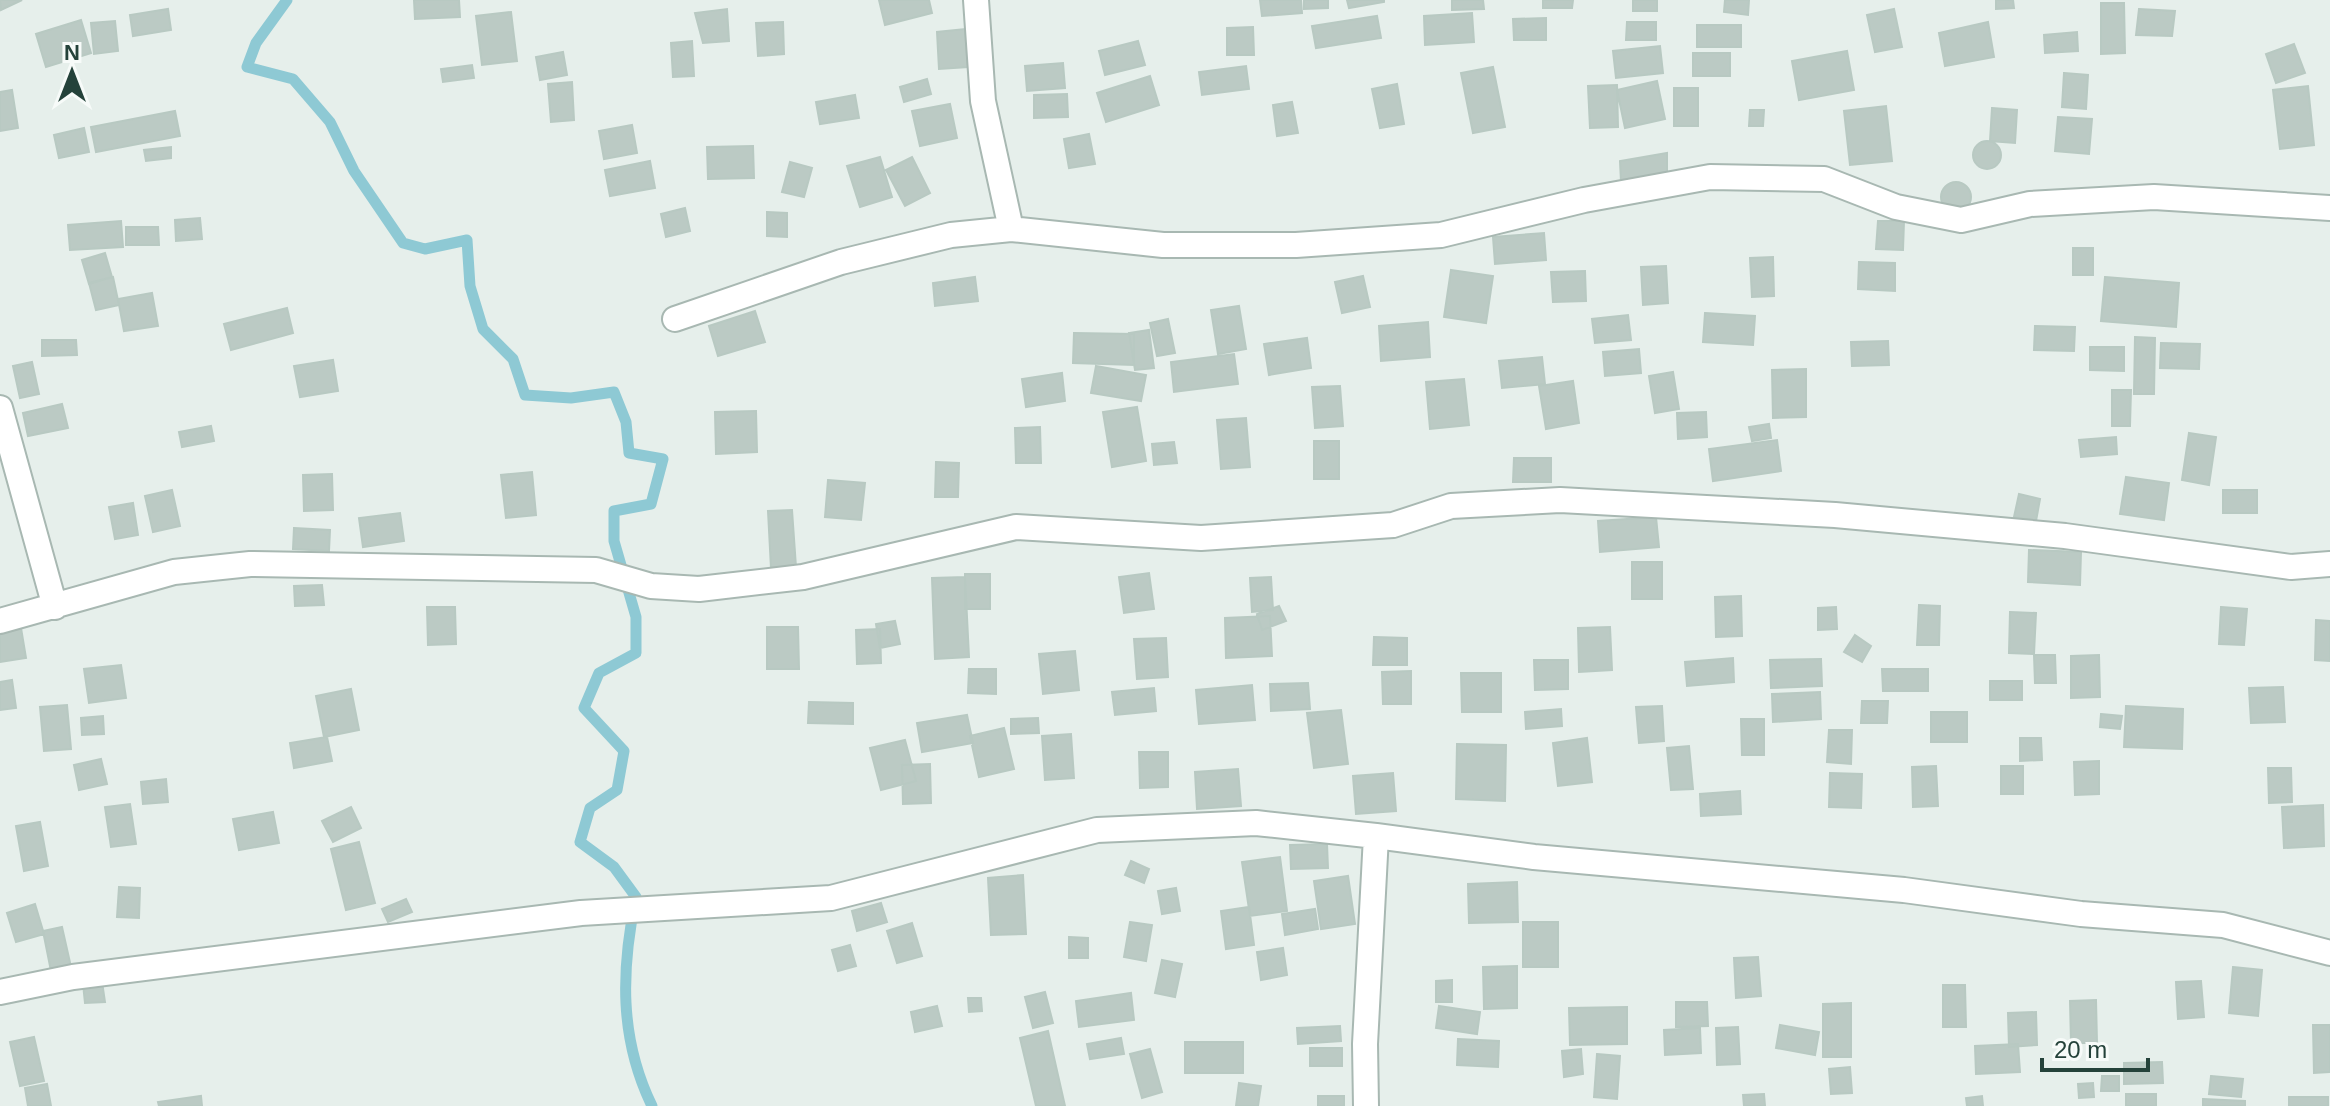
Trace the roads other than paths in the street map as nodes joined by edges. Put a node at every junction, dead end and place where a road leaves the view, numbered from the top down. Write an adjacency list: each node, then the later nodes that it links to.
1 (976, 0): 3 (street)
2 (2330, 208): 3 (street)
3 (1011, 229): 4 (street)
4 (675, 319)
5 (0, 408): 7 (street)
6 (2330, 564): 7 (street)
7 (55, 607): 8 (street)
8 (0, 621)
9 (1376, 836): 10 (street); 11 (street); 12 (street)
10 (2330, 953)
11 (0, 992)
12 (1366, 1106)

